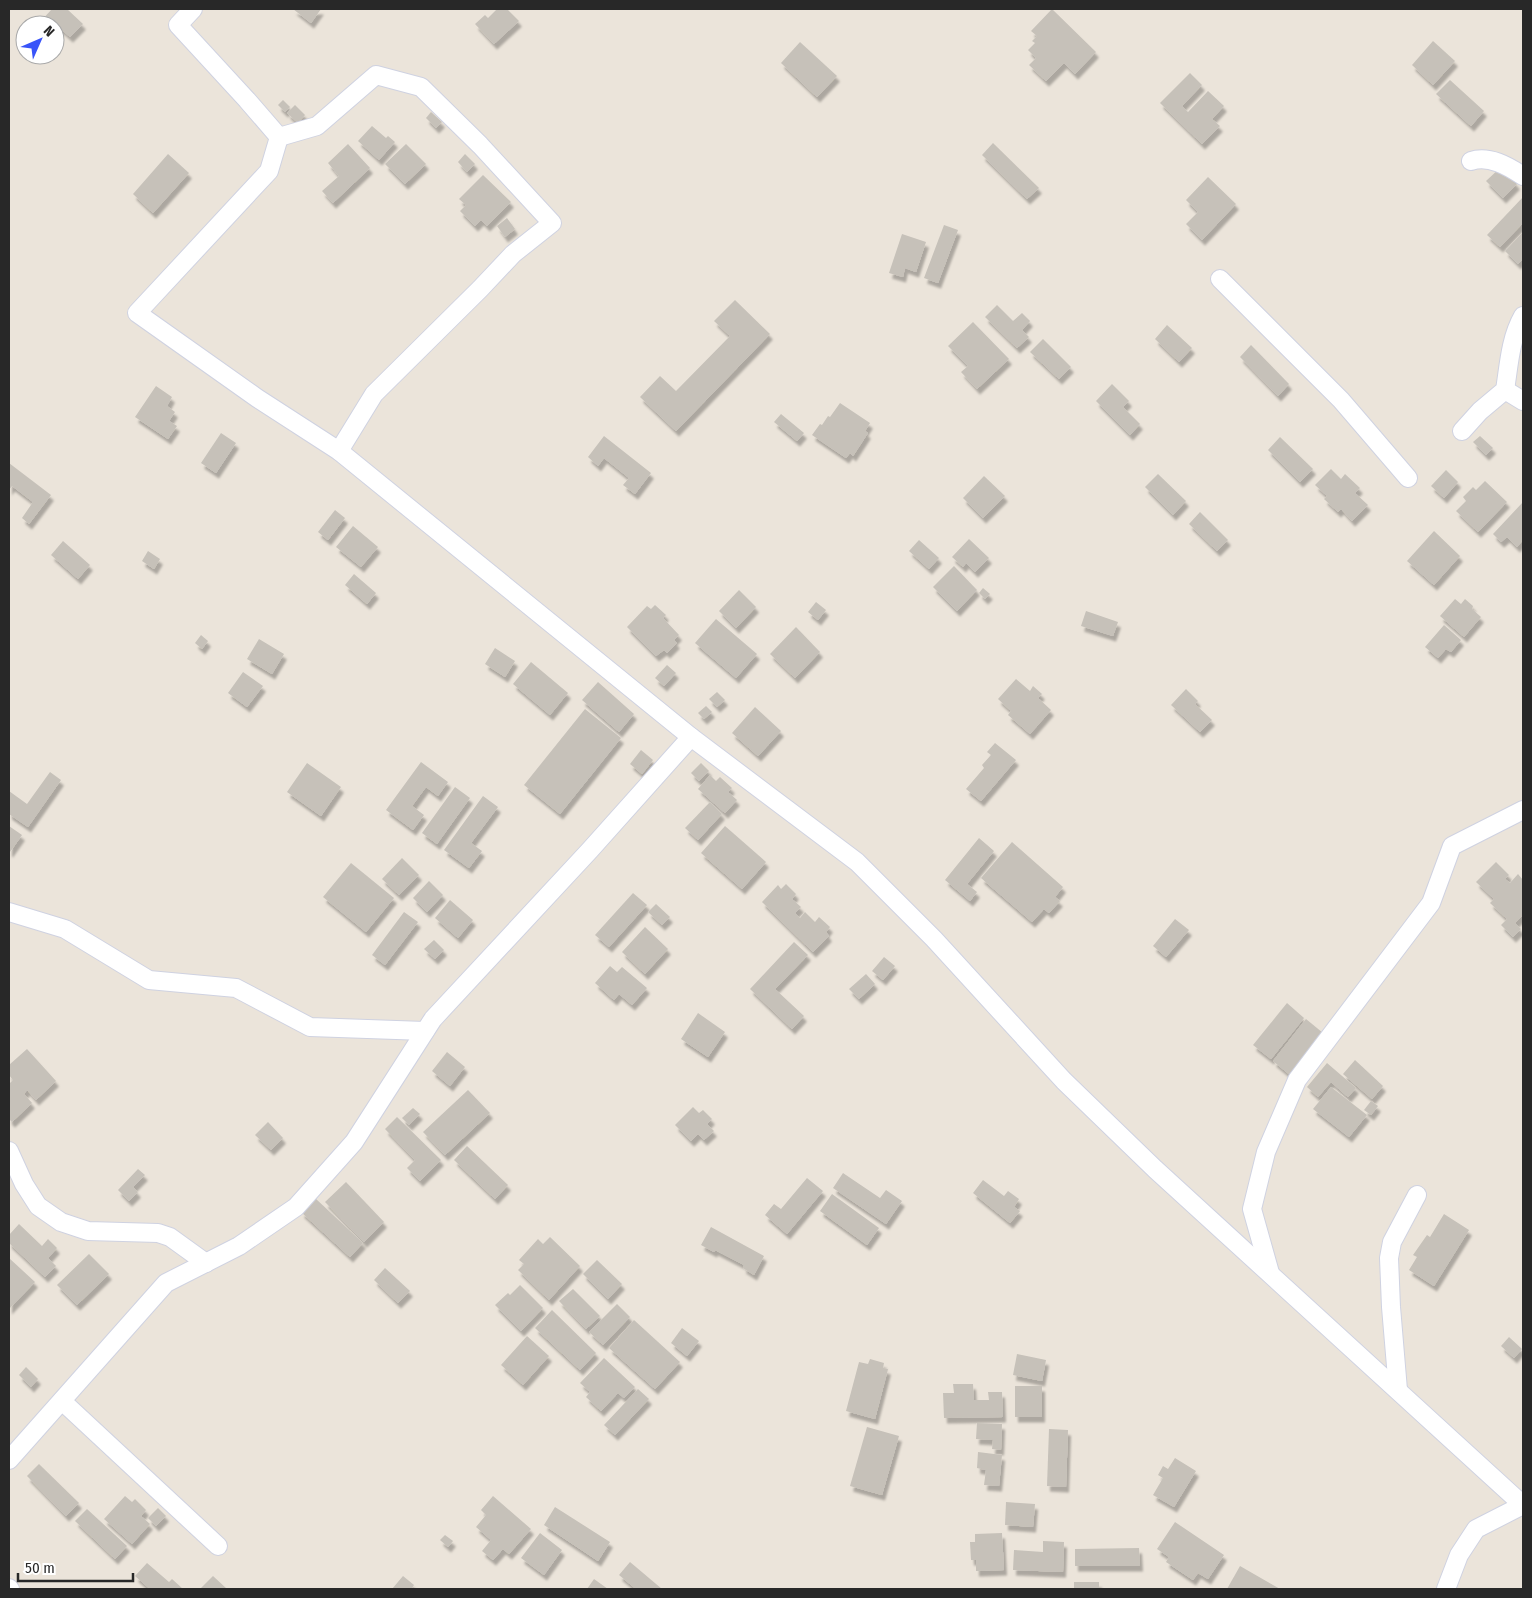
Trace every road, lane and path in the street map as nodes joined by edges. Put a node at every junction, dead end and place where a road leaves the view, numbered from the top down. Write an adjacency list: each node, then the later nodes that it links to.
1 (193, 9): 2 (street)
2 (278, 137): 10 (street); 10 (street)
3 (1471, 161): 4 (street)
4 (1523, 176)
5 (1220, 279): 11 (street)
6 (1523, 316): 7 (street)
7 (1504, 390): 8 (street); 9 (street)
8 (1523, 401)
9 (1462, 431)
10 (339, 451): 12 (street)
11 (1408, 478)
12 (691, 736): 15 (street); 19 (street)
13 (1523, 810): 19 (street)
14 (9, 912): 15 (street)
15 (425, 1031): 18 (street)
16 (9, 1151): 18 (street)
17 (1417, 1195): 20 (street)
18 (206, 1263): 21 (street)
19 (1270, 1274): 20 (street)
20 (1398, 1390): 23 (street)
21 (62, 1401): 22 (street); 24 (street)
22 (9, 1460)
23 (1523, 1505): 25 (street)
24 (218, 1546)
25 (1446, 1589)

